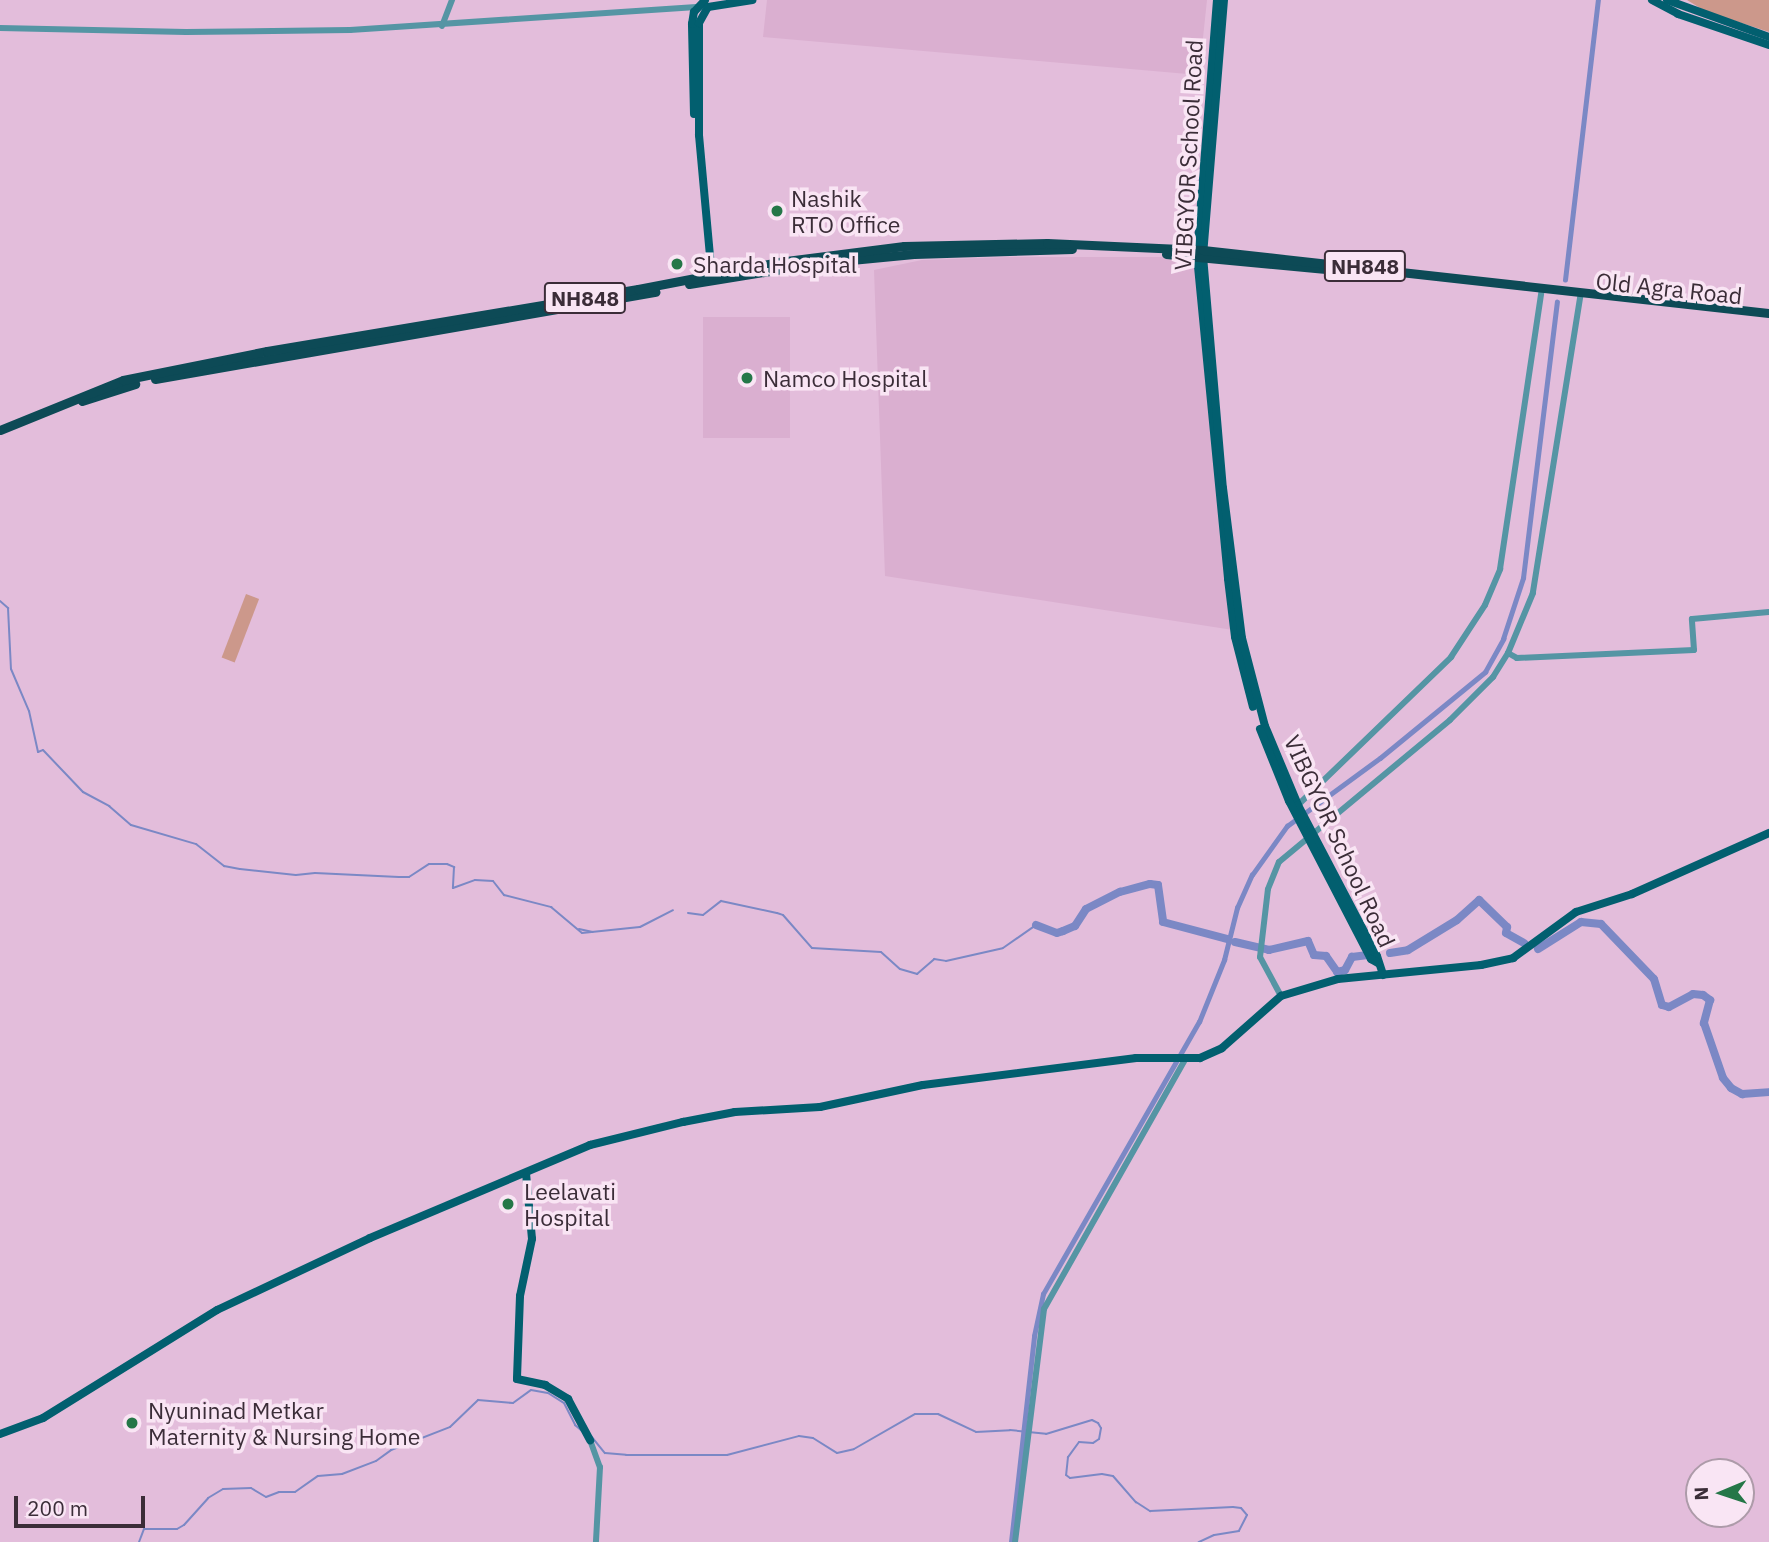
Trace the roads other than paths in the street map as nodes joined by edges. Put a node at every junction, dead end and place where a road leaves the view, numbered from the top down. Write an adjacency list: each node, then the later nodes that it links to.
1 (452, 0): 9 (street)
2 (705, 0): 8 (main road)
3 (752, 0): 8 (main road)
4 (1217, 0): 13 (main road, VIBGYOR School Road)
5 (1224, 0): 13 (main road, VIBGYOR School Road)
6 (1652, 0): 12 (main road)
7 (1667, 0): 11 (main road)
8 (701, 8): 9 (street); 14 (main road)
9 (442, 26): 10 (street)
10 (0, 28)
11 (1769, 37)
12 (1769, 45)
13 (1200, 253): 14 (highway, NH848); 14 (highway, NH848); 15 (highway, NH848); 24 (main road, VIBGYOR School Road)
14 (709, 277): 19 (highway, NH848)
15 (1541, 289): 16 (highway, NH848); 24 (street)
16 (1580, 295): 17 (highway, NH848); 18 (highway, Old Agra Road / NH848); 23 (street)
17 (1769, 313)
18 (1769, 318)
19 (428, 327): 20 (highway, NH848); 21 (highway, NH848)
20 (0, 430)
21 (0, 437)
22 (1769, 612): 23 (street)
23 (1508, 653): 25 (street)
24 (1299, 811): 25 (main road, VIBGYOR School Road)
25 (1308, 831): 29 (main road, VIBGYOR School Road); 30 (street)
26 (1769, 833): 28 (main road)
27 (1769, 838): 28 (main road)
28 (1641, 890): 29 (main road)
29 (1383, 975): 30 (main road)
30 (1281, 996): 31 (main road)
31 (1180, 1059): 32 (main road); 36 (street)
32 (526, 1172): 33 (main road); 34 (main road)
33 (0, 1434)
34 (589, 1437): 35 (street)
35 (596, 1542)
36 (1015, 1542)

